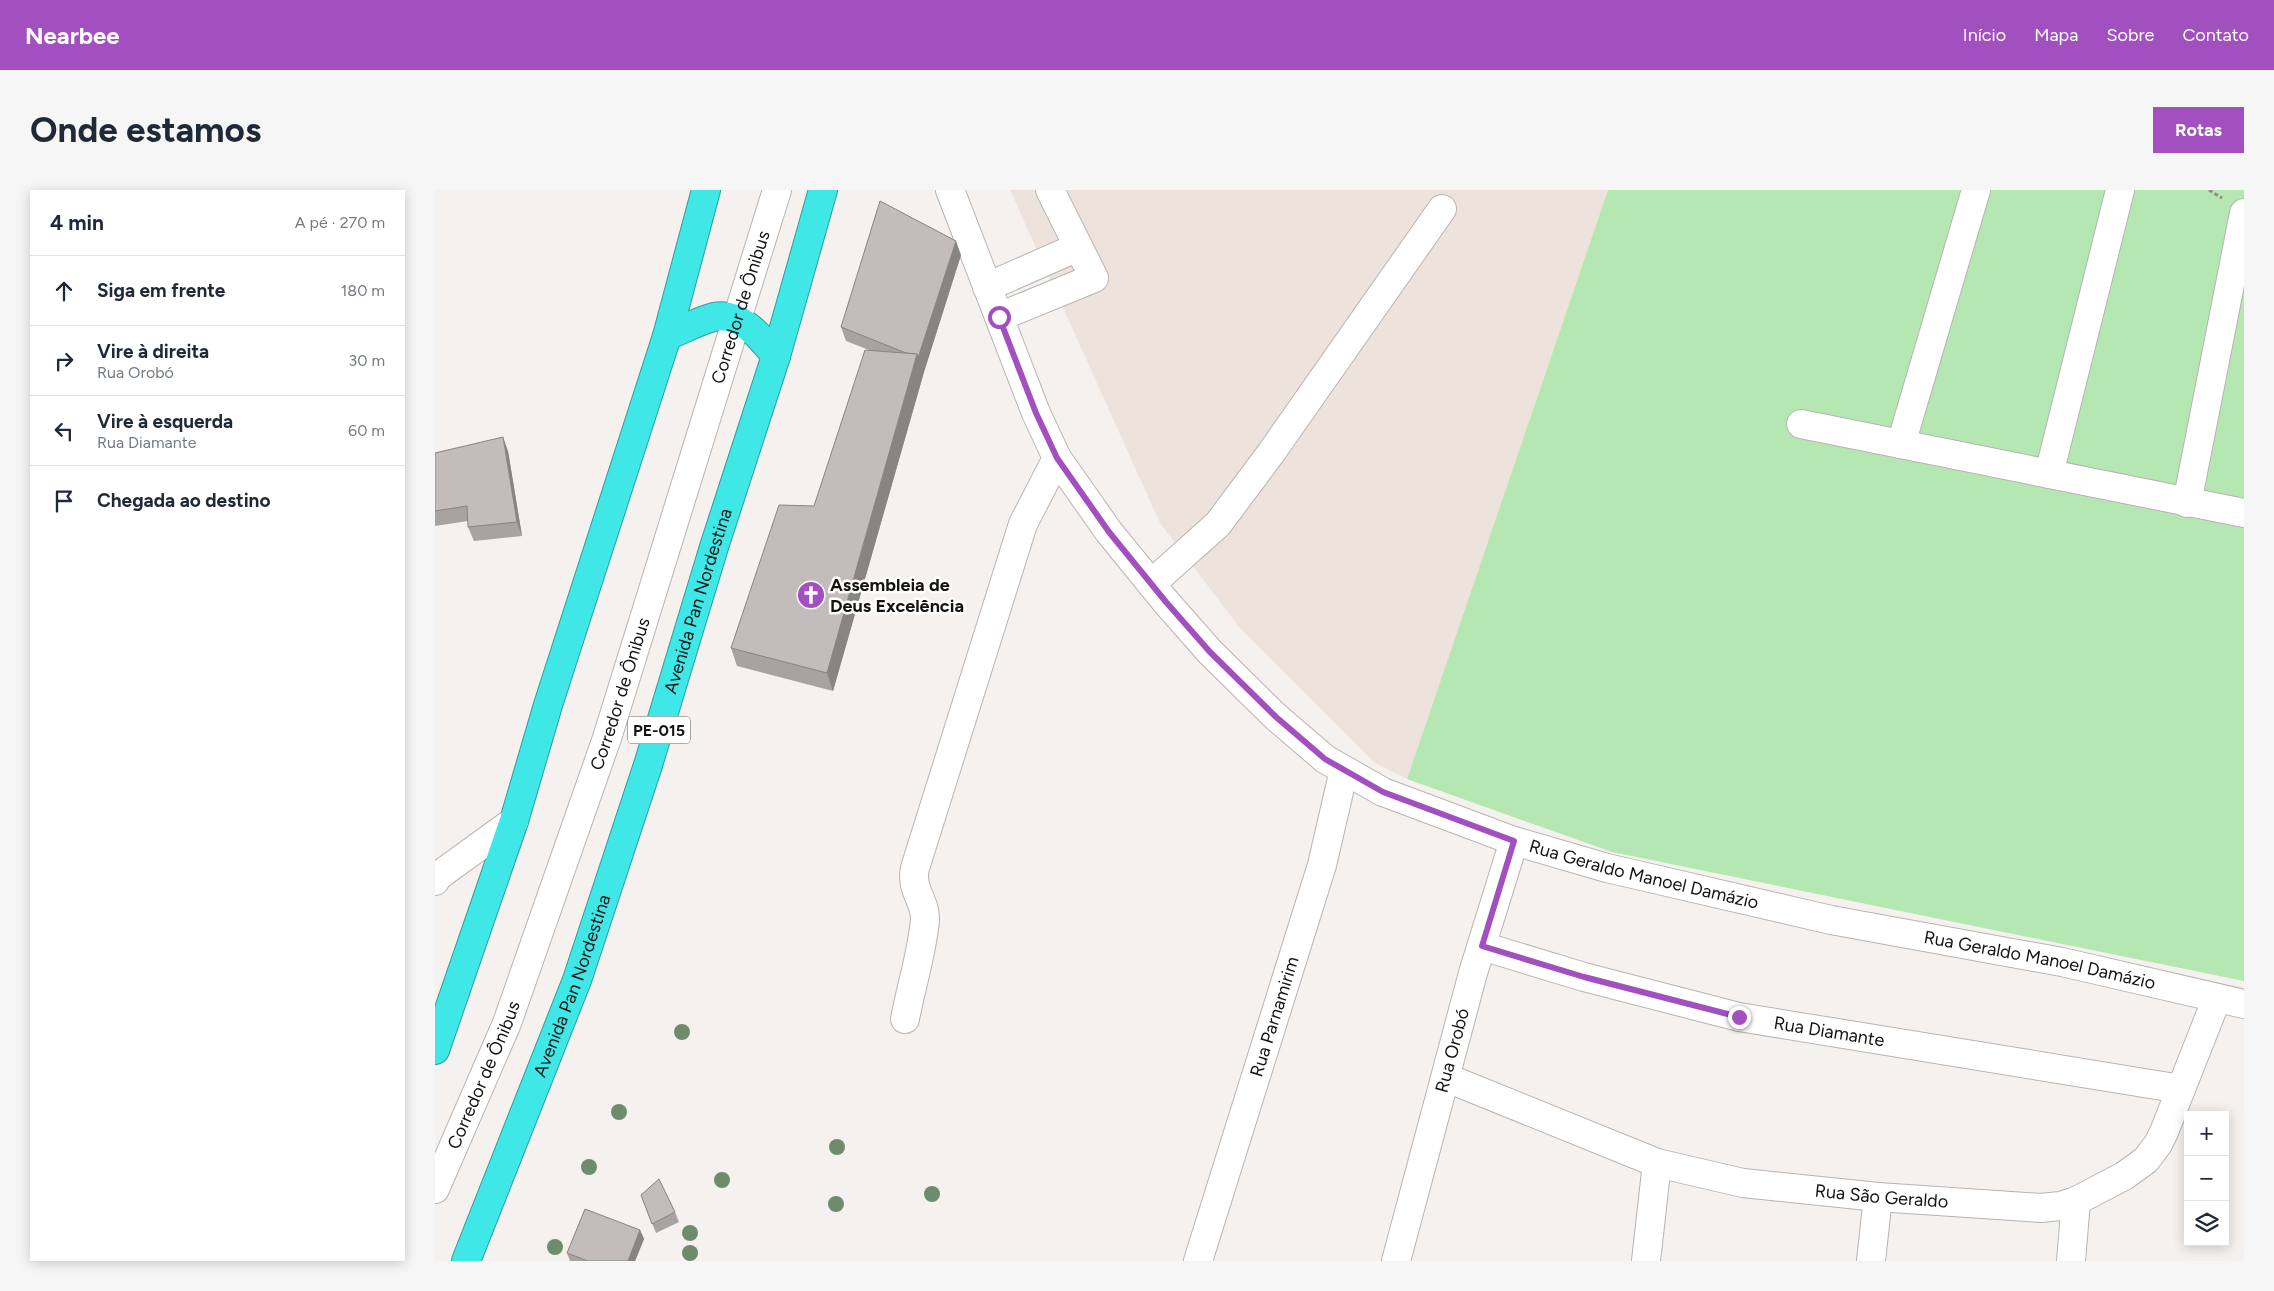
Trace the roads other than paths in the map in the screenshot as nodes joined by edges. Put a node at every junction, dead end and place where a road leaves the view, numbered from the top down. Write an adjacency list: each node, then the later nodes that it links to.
1 (705, 190): 14 (highway)
2 (777, 190): 13 (street, Corredor de Ônibus)
3 (823, 190): 15 (highway, Avenida Pan Nordestina / PE-015)
4 (950, 190): 11 (street, Rua Geraldo Manoel Damázio)
5 (1050, 190): 10 (street)
6 (1976, 190): 17 (street)
7 (2120, 190): 19 (street)
8 (1442, 209): 22 (street)
9 (2244, 213): 20 (street)
10 (1078, 247): 11 (street); 12 (street)
11 (987, 287): 12 (street, Rua Geraldo Manoel Damázio)
12 (999, 317): 18 (street, Rua Geraldo Manoel Damázio)
13 (737, 320): 14 (highway); 15 (highway); 35 (street, Corredor de Ônibus)
14 (667, 336): 24 (highway)
15 (776, 356): 38 (highway, Avenida Pan Nordestina / PE-015)
16 (1801, 424): 17 (street)
17 (1901, 444): 19 (street)
18 (1057, 458): 22 (street, Rua Geraldo Manoel Damázio); 30 (street)
19 (2049, 474): 20 (street)
20 (2187, 502): 21 (street)
21 (2244, 512)
22 (1151, 584): 23 (street, Rua Geraldo Manoel Damázio)
23 (1344, 770): 25 (street, Rua Geraldo Manoel Damázio); 39 (street, Rua Parnamirim)
24 (514, 821): 26 (street); 31 (highway)
25 (1514, 841): 27 (street, Rua Orobó); 28 (street, Rua Geraldo Manoel Damázio)
26 (435, 882)
27 (1482, 946): 32 (street, Rua Orobó); 33 (street, Rua Diamante)
28 (2217, 998): 29 (street, Rua Geraldo Manoel Damázio); 33 (street, Rua São Geraldo)
29 (2244, 1004)
30 (905, 1019)
31 (435, 1050)
32 (1447, 1078): 34 (street, Rua São Geraldo); 40 (street, Rua Orobó)
33 (2181, 1089): 37 (street, Rua São Geraldo)
34 (1657, 1163): 36 (street, Rua São Geraldo); 41 (street)
35 (435, 1189)
36 (1878, 1197): 37 (street, Rua São Geraldo); 42 (street)
37 (2076, 1201): 43 (street)
38 (466, 1261)
39 (1198, 1261)
40 (1397, 1261)
41 (1646, 1261)
42 (1871, 1261)
43 (2071, 1261)

